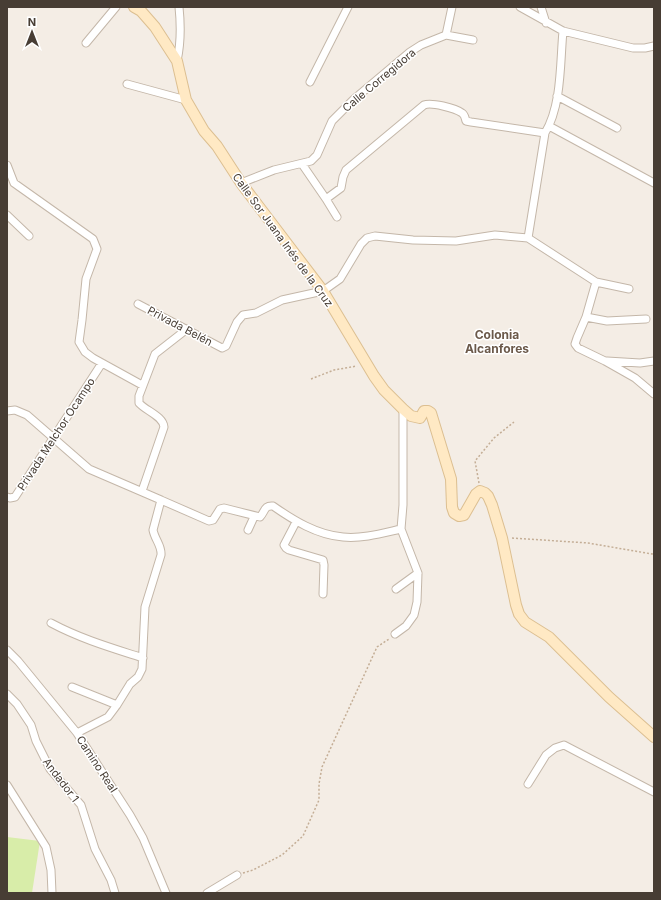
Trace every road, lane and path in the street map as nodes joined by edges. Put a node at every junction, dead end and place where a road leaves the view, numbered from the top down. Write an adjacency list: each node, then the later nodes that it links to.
1 (116, 7): 12 (street)
2 (134, 7): 14 (street, Calle Sor Juana Inés de la Cruz)
3 (180, 7): 14 (street)
4 (348, 7): 15 (street)
5 (452, 7): 10 (street)
6 (520, 7): 8 (street)
7 (540, 7): 8 (street)
8 (546, 23): 9 (street)
9 (563, 30): 13 (street); 17 (street)
10 (446, 34): 11 (street); 22 (street, Calle Corregidora)
11 (474, 40)
12 (86, 43)
13 (654, 46)
14 (177, 61): 18 (street, Calle Sor Juana Inés de la Cruz)
15 (310, 82)
16 (127, 84): 18 (street)
17 (557, 96): 19 (street); 20 (street)
18 (186, 100): 24 (street, Calle Sor Juana Inés de la Cruz)
19 (549, 126): 21 (street); 25 (street)
20 (617, 128)
21 (545, 133): 26 (street); 30 (street)
22 (302, 164): 24 (street, Calle Corregidora); 26 (street)
23 (7, 165): 40 (street)
24 (241, 183): 33 (street, Calle Sor Juana Inés de la Cruz)
25 (654, 183)
26 (326, 199): 28 (street)
27 (7, 215): 29 (street)
28 (337, 217)
29 (29, 236)
30 (528, 238): 31 (street); 33 (street)
31 (596, 282): 32 (street); 35 (street)
32 (629, 289)
33 (323, 291): 37 (street, Privada Belén); 41 (street, Calle Sor Juana Inés de la Cruz)
34 (138, 304): 37 (street, Privada Belén)
35 (586, 317): 36 (street); 38 (street)
36 (646, 319)
37 (187, 329): 43 (street)
38 (605, 361): 39 (street); 44 (street)
39 (654, 361)
40 (102, 363): 43 (street); 48 (street, Privada Melchor Ocampo)
41 (367, 364): 42 (path); 46 (street, Calle Sor Juana Inés de la Cruz)
42 (311, 379)
43 (142, 385): 49 (street)
44 (654, 394)
45 (7, 410): 48 (street)
46 (403, 410): 50 (street); 55 (street)
47 (514, 422): 50 (path)
48 (53, 437): 49 (street); 51 (street, Privada Melchor Ocampo)
49 (142, 491): 52 (street)
50 (480, 491): 57 (street)
51 (7, 497)
52 (161, 500): 53 (street); 65 (street)
53 (254, 517): 54 (street); 56 (street)
54 (296, 522): 55 (street); 61 (street)
55 (401, 529): 59 (street)
56 (248, 530)
57 (502, 538): 58 (path); 70 (street)
58 (654, 553)
59 (418, 573): 60 (street); 63 (street)
60 (396, 589)
61 (323, 594)
62 (51, 623): 65 (street)
63 (395, 634): 74 (path)
64 (7, 650): 69 (street, Camino Real)
65 (143, 658): 68 (street)
66 (72, 688): 68 (street)
67 (7, 694): 76 (street, Andador 1)
68 (118, 705): 69 (street)
69 (77, 733): 77 (street, Camino Real)
70 (654, 737)
71 (528, 784): 73 (street)
72 (7, 785): 75 (street)
73 (654, 792)
74 (237, 875): 78 (street)
75 (52, 893)
76 (115, 893)
77 (166, 893)
78 (207, 893)

